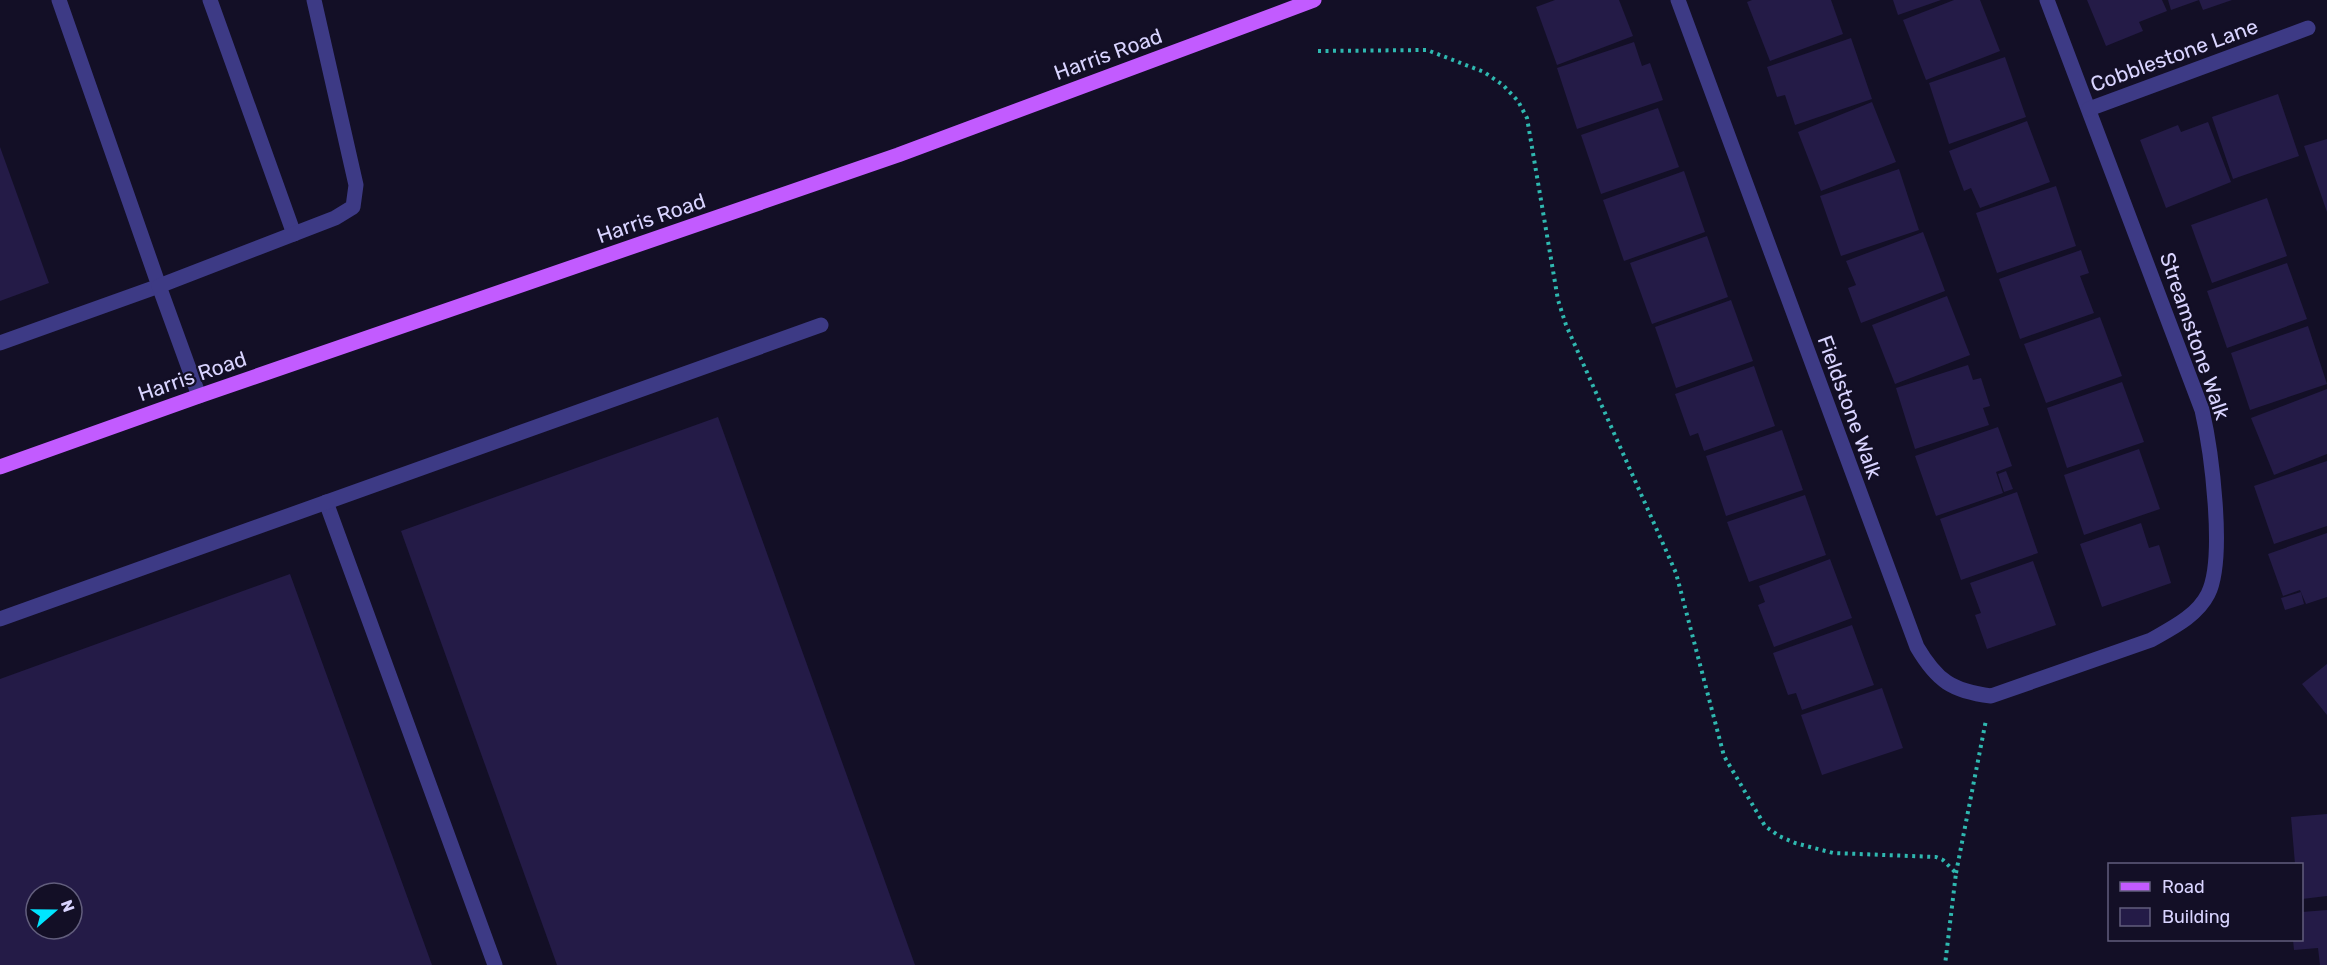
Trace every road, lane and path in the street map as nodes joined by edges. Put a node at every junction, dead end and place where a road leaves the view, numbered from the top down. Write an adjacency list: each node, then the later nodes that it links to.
1 (59, 0): 11 (street)
2 (210, 0): 10 (street)
3 (314, 0): 10 (street)
4 (1314, 0): 14 (main road, Harris Road)
5 (1678, 0): 19 (street, Fieldstone Walk)
6 (2047, 0): 9 (street, Streamstone Walk)
7 (2308, 28): 9 (street, Cobblestone Lane)
8 (1318, 51): 20 (path)
9 (2089, 109): 18 (street, Streamstone Walk)
10 (294, 234): 11 (street)
11 (159, 286): 13 (street); 14 (street)
12 (821, 325): 16 (street)
13 (0, 343)
14 (199, 396): 15 (main road, Harris Road)
15 (0, 467)
16 (326, 502): 17 (street); 21 (street)
17 (0, 619)
18 (2085, 664): 19 (street, Fieldstone Walk)
19 (1991, 696): 20 (path)
20 (1956, 873): 22 (path)
21 (495, 965)
22 (1945, 965)

